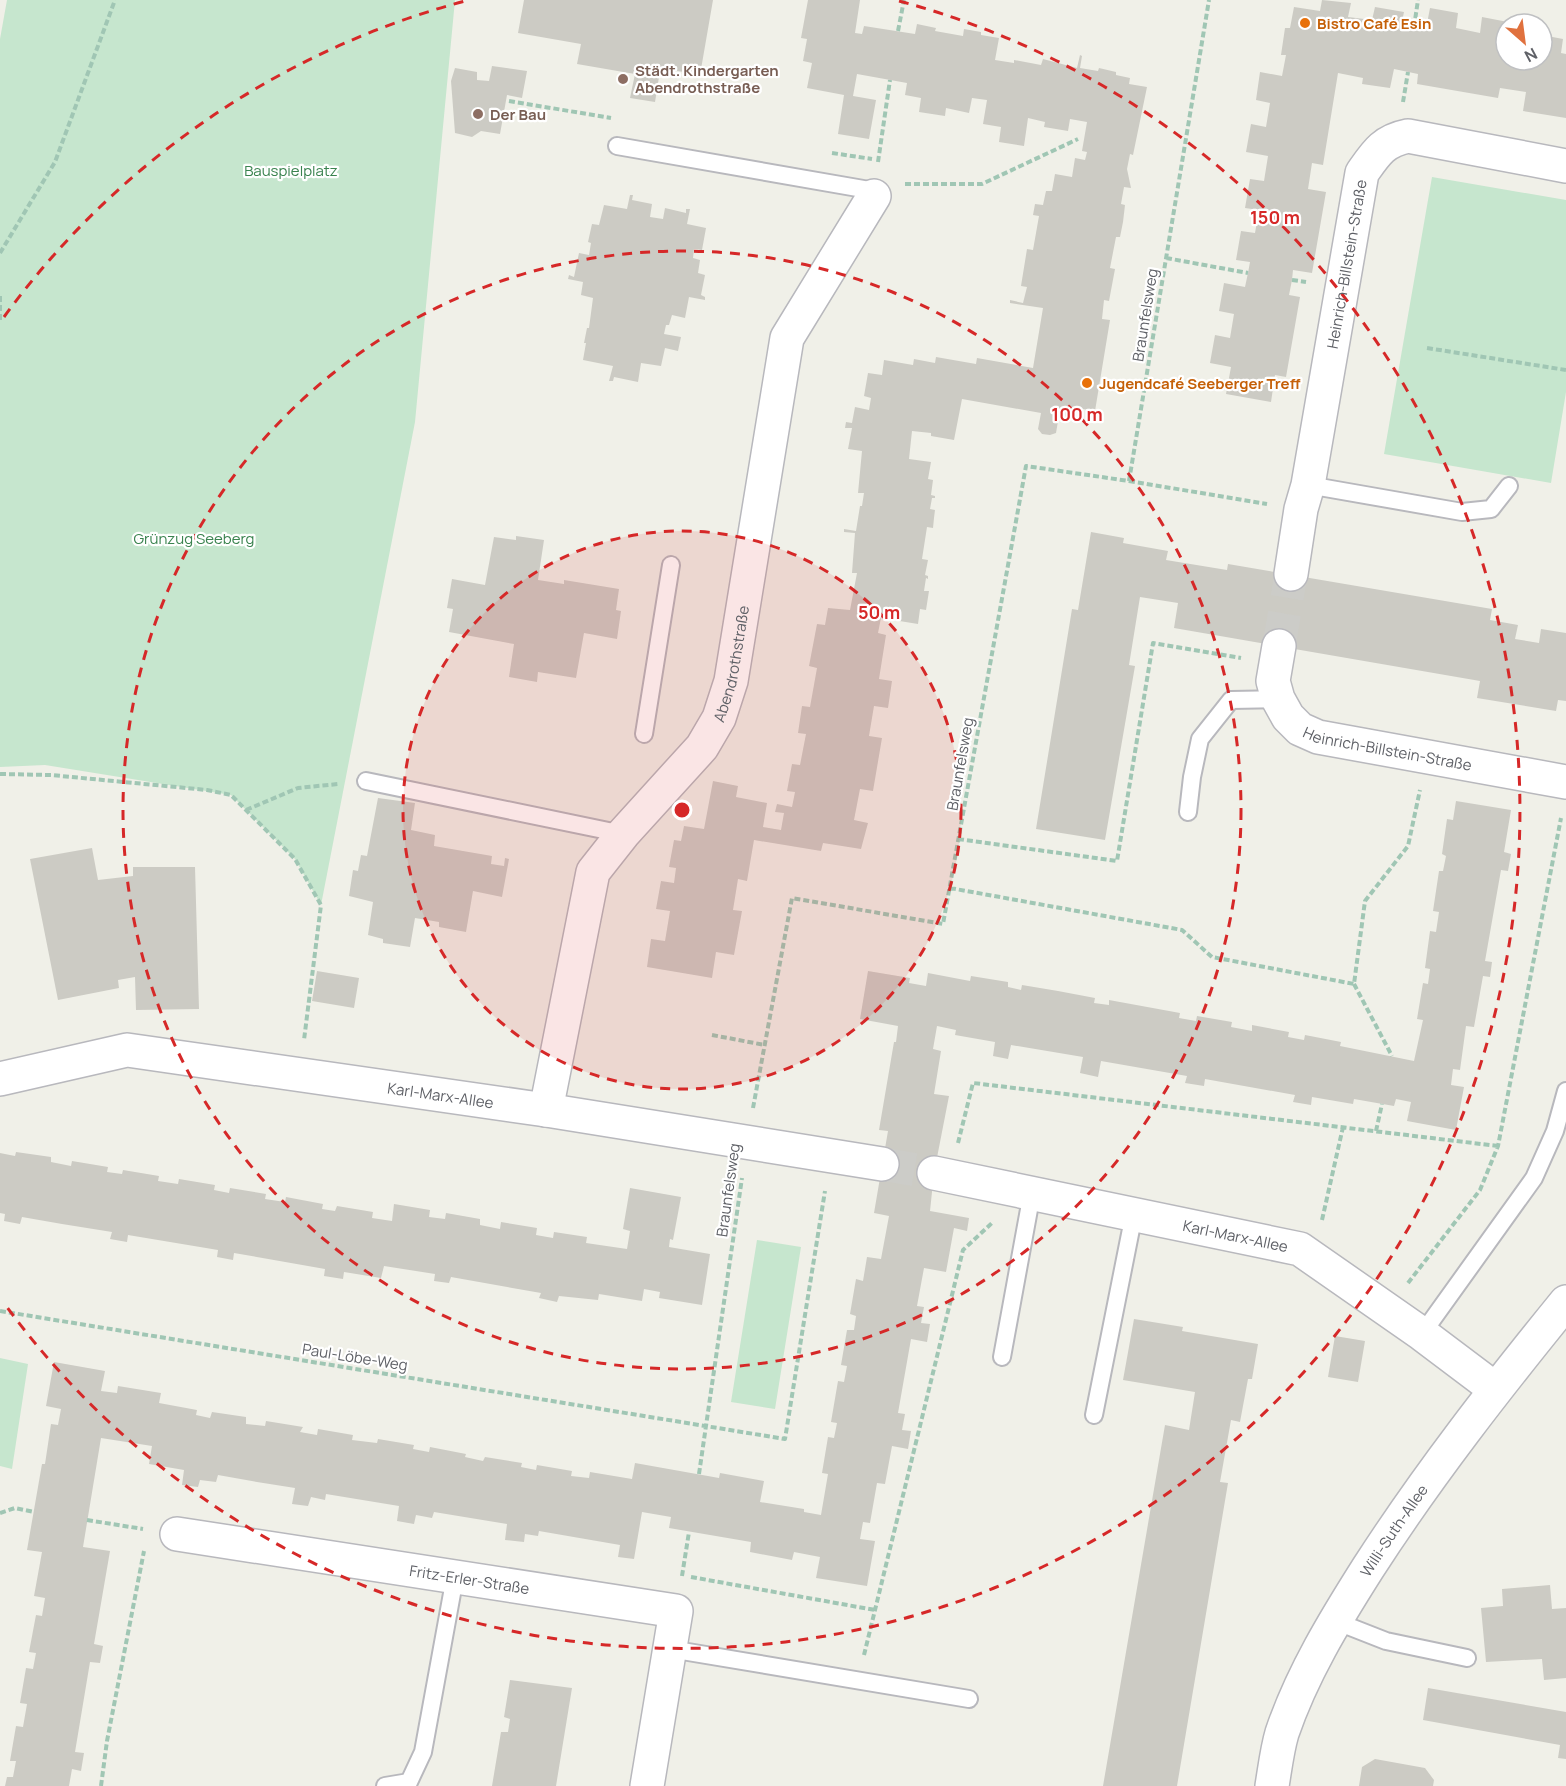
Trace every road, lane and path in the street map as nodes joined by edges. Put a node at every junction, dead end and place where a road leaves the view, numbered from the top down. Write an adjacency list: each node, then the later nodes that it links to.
1 (115, 0): 12 (path)
2 (904, 0): 6 (path)
3 (1209, 0): 13 (path, Braunfelsweg)
4 (1418, 0): 5 (path)
5 (1414, 27)
6 (898, 32)
7 (890, 80): 11 (path)
8 (1078, 139): 11 (path)
9 (617, 146): 11 (lane)
10 (1566, 166): 21 (street, Heinrich-Billstein-Straße)
11 (874, 190): 34 (street, Abendrothstraße)
12 (0, 253)
13 (1166, 258): 14 (path); 19 (path, Braunfelsweg)
14 (1248, 273)
15 (0, 296): 16 (path)
16 (0, 323)
17 (1427, 348): 18 (path)
18 (1566, 370)
19 (1129, 481): 21 (path); 35 (path, Braunfelsweg)
20 (1509, 486): 21 (lane)
21 (1305, 497): 23 (street, Heinrich-Billstein-Straße)
22 (671, 565): 26 (lane)
23 (1291, 574)
24 (1278, 655): 25 (street, Heinrich-Billstein-Straße); 35 (path)
25 (1278, 699): 27 (street, Heinrich-Billstein-Straße); 32 (lane)
26 (644, 734)
27 (1426, 756): 30 (street, Heinrich-Billstein-Straße); 37 (path)
28 (0, 774): 31 (path)
29 (366, 781): 31 (path); 34 (lane)
30 (1566, 782)
31 (246, 810): 41 (path)
32 (1188, 812)
33 (1562, 815): 49 (path)
34 (623, 834): 45 (street, Abendrothstraße)
35 (958, 839): 36 (path, Braunfelsweg)
36 (950, 888): 37 (path); 39 (path, Braunfelsweg)
37 (1354, 984): 40 (path)
38 (712, 1035): 39 (path)
39 (765, 1045): 48 (path, Braunfelsweg)
40 (1392, 1056)
41 (300, 1075): 42 (street, Karl-Marx-Allee); 45 (street, Karl-Marx-Allee)
42 (0, 1079)
43 (1566, 1091): 59 (lane)
44 (1382, 1104): 47 (path)
45 (546, 1110): 48 (street, Karl-Marx-Allee)
46 (1343, 1127): 47 (path); 52 (path); 55 (path)
47 (1376, 1131): 49 (path)
48 (747, 1143): 50 (street, Karl-Marx-Allee); 63 (path, Braunfelsweg)
49 (1498, 1146): 58 (path)
50 (830, 1156): 51 (street, Karl-Marx-Allee); 63 (path, Paul-Löbe-Weg)
51 (882, 1164)
52 (942, 1175): 53 (street, Karl-Marx-Allee)
53 (1029, 1192): 54 (street, Karl-Marx-Allee); 60 (lane); 72 (path)
54 (1134, 1214): 55 (street, Karl-Marx-Allee); 62 (lane)
55 (1314, 1258): 58 (street, Karl-Marx-Allee)
56 (1566, 1302): 61 (street, Willi-Suth-Allee)
57 (0, 1311): 63 (path, Paul-Löbe-Weg)
58 (1389, 1311): 59 (street, Karl-Marx-Allee)
59 (1422, 1334): 61 (street, Karl-Marx-Allee)
60 (1002, 1357)
61 (1495, 1389): 74 (street, Willi-Suth-Allee)
62 (1094, 1415)
63 (707, 1426): 64 (path, Braunfelsweg)
64 (699, 1474)
65 (34, 1512): 66 (path)
66 (0, 1513)
67 (87, 1520): 68 (path)
68 (162, 1532): 71 (street, Fritz-Erler-Straße); 79 (path)
69 (689, 1532): 70 (path)
70 (682, 1575): 72 (path); 73 (path)
71 (455, 1577): 73 (street, Fritz-Erler-Straße); 80 (lane)
72 (875, 1610): 77 (path)
73 (676, 1611): 75 (street)
74 (1335, 1621): 76 (lane); 82 (street, Willi-Suth-Allee)
75 (670, 1649): 77 (lane); 81 (street)
76 (1467, 1658)
77 (858, 1679): 78 (lane)
78 (969, 1699)
79 (101, 1786)
80 (385, 1786)
81 (647, 1786)
82 (1272, 1786)

